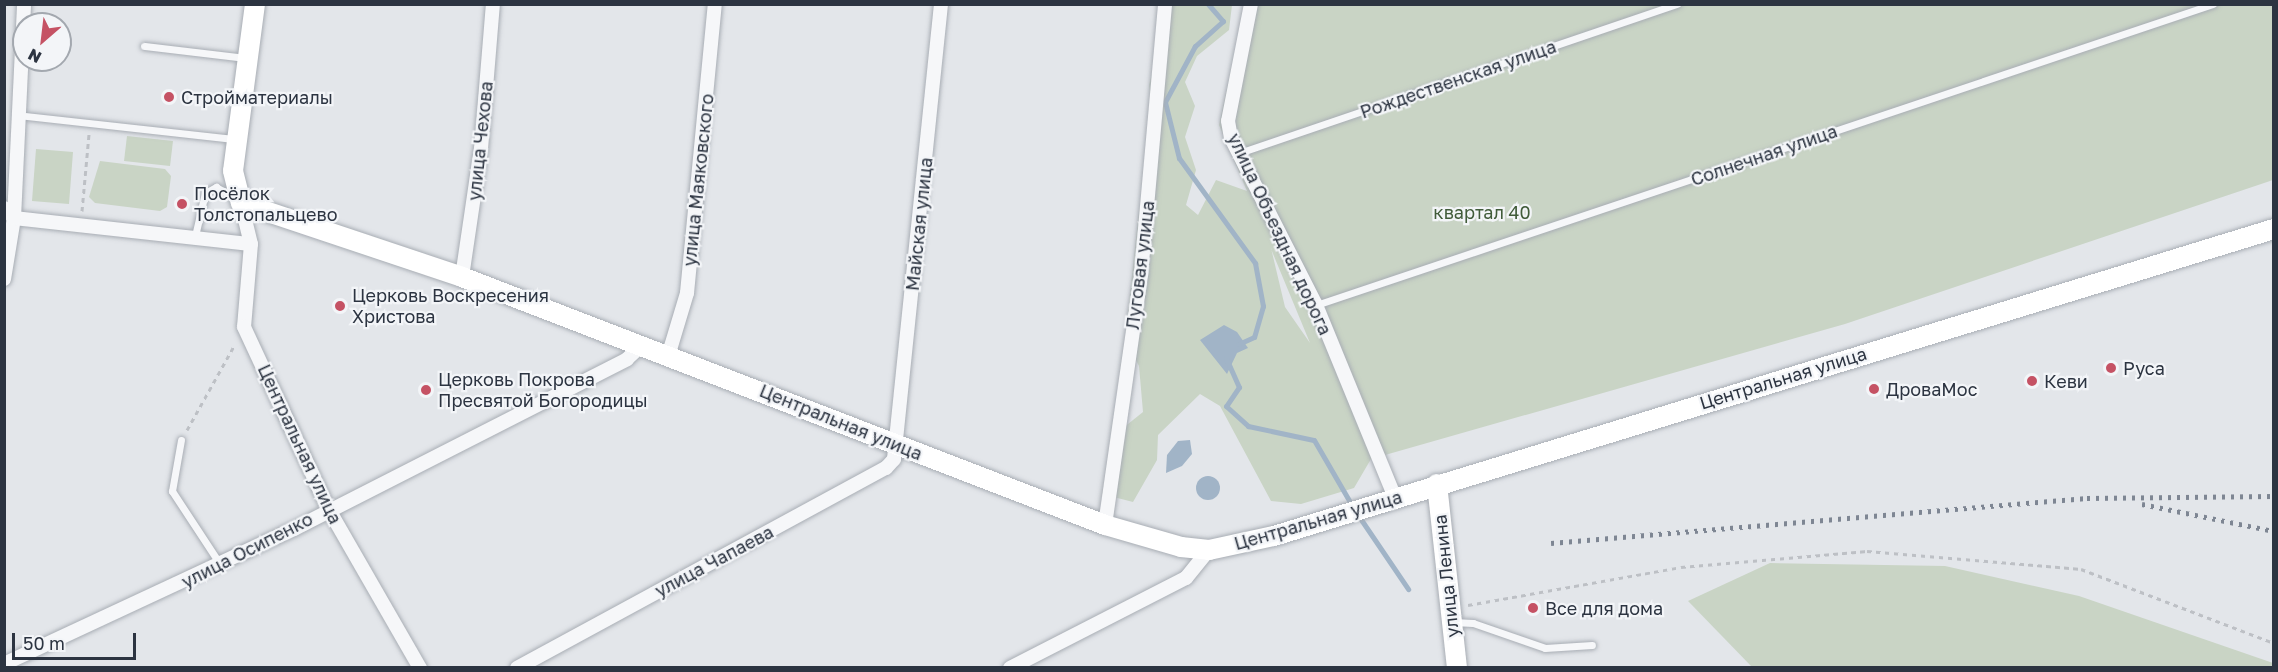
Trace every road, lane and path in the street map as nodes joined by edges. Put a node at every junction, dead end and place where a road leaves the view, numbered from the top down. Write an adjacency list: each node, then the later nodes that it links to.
1 (24, 4): 12 (street)
2 (255, 4): 11 (street, Центральная улица)
3 (493, 4): 22 (street, улица Чехова)
4 (715, 4): 27 (street, улица Маяковского)
5 (941, 4): 29 (street, Майская улица)
6 (1165, 4): 33 (street, Луговая улица)
7 (1251, 4): 15 (street, улица Объездная дорога)
8 (1677, 4): 15 (lane, Рождественская улица)
9 (2213, 4): 24 (lane, Солнечная улица)
10 (144, 46): 11 (lane)
11 (249, 59): 14 (street, Центральная улица)
12 (17, 116): 13 (lane); 17 (street)
13 (89, 123): 14 (lane); 18 (path)
14 (237, 139): 16 (street, Центральная улица)
15 (1239, 153): 24 (street, улица Объездная дорога)
16 (241, 203): 20 (lane); 21 (street, Центральная улица); 22 (street, Центральная улица)
17 (9, 213): 18 (street); 23 (street)
18 (81, 225): 20 (street)
19 (2274, 229): 30 (street, Центральная улица)
20 (195, 236): 21 (street)
21 (251, 244): 25 (street, Центральная улица)
22 (462, 277): 26 (street, Центральная улица)
23 (4, 279)
24 (1316, 305): 31 (street, улица Объездная дорога)
25 (244, 327): 28 (path); 32 (street, Центральная улица)
26 (643, 344): 27 (street, Центральная улица); 32 (street, улица Осипенко)
27 (669, 353): 29 (street, Центральная улица)
28 (181, 440): 35 (lane)
29 (898, 444): 33 (street, Центральная улица); 41 (street, улица Чапаева)
30 (1437, 484): 31 (street, Центральная улица); 36 (street, улица Ленина)
31 (1395, 498): 34 (street, Центральная улица)
32 (328, 508): 35 (street, улица Осипенко); 40 (street, Центральная улица)
33 (1105, 525): 34 (street, Центральная улица)
34 (1209, 550): 42 (street)
35 (220, 564): 39 (street, улица Осипенко)
36 (1449, 615): 37 (path); 38 (lane); 43 (street, улица Ленина)
37 (2274, 643)
38 (1592, 645)
39 (4, 664)
40 (420, 668)
41 (517, 668)
42 (1011, 668)
43 (1457, 668)

